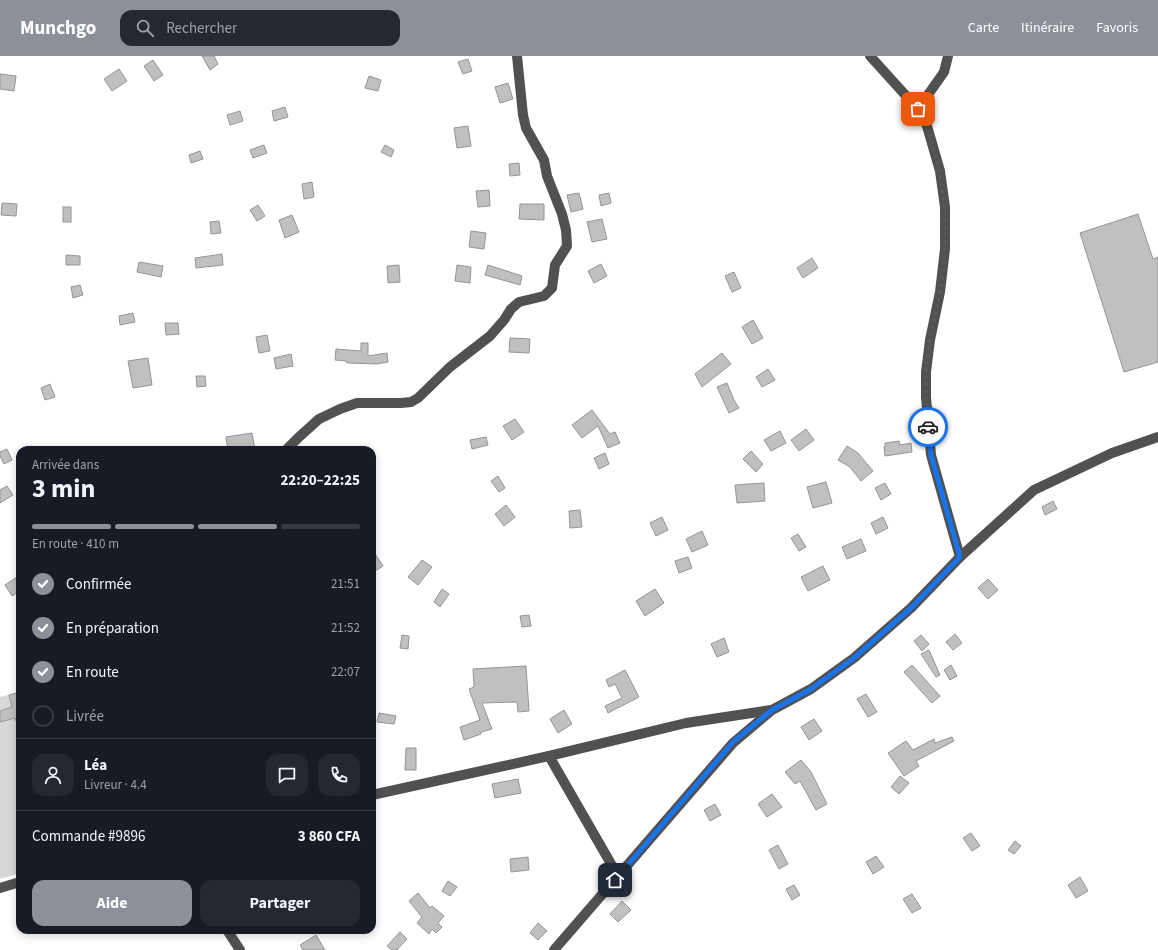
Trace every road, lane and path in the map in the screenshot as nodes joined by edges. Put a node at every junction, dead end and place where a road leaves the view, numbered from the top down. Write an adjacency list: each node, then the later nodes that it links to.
1 (517, 56): 6 (street)
2 (870, 56): 4 (street)
3 (948, 56): 4 (street)
4 (918, 109): 7 (street)
5 (1158, 437): 7 (street)
6 (290, 446)
7 (960, 557): 8 (street)
8 (772, 710): 9 (street); 11 (street)
9 (549, 756): 10 (street); 11 (street)
10 (376, 793)
11 (618, 876): 16 (street)
12 (16, 883): 13 (street)
13 (0, 888)
14 (230, 934): 15 (street)
15 (240, 950)
16 (554, 950)

